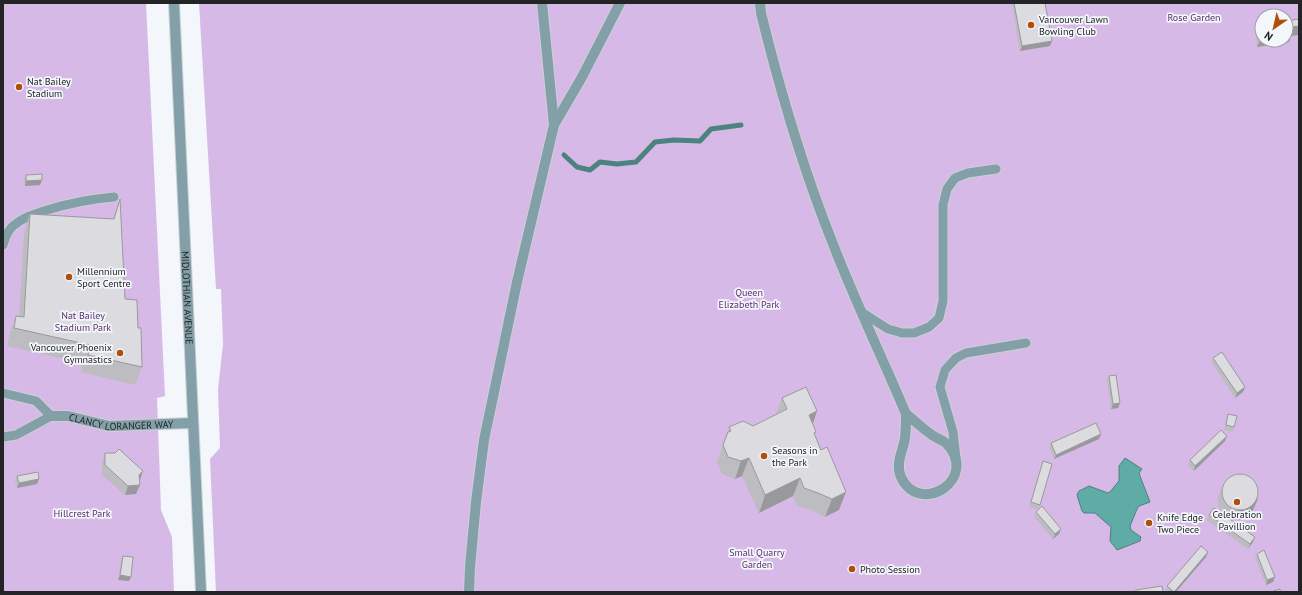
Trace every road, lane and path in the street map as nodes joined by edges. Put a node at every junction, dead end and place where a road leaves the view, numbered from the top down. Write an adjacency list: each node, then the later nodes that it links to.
1 (174, 3): 14 (street, MIDLOTHIAN AVENUE)
2 (542, 3): 5 (street)
3 (620, 3): 5 (street)
4 (760, 3): 9 (street)
5 (554, 125): 18 (street)
6 (996, 169): 9 (lane)
7 (114, 197): 8 (lane)
8 (3, 245)
9 (863, 313): 12 (street)
10 (1026, 343): 16 (lane)
11 (3, 393): 13 (lane)
12 (906, 414): 16 (street); 16 (street)
13 (51, 416): 14 (street, CLANCY LORANGER WAY); 15 (lane)
14 (192, 423): 17 (street, MIDLOTHIAN AVENUE)
15 (3, 436)
16 (956, 458)
17 (201, 592)
18 (469, 592)

